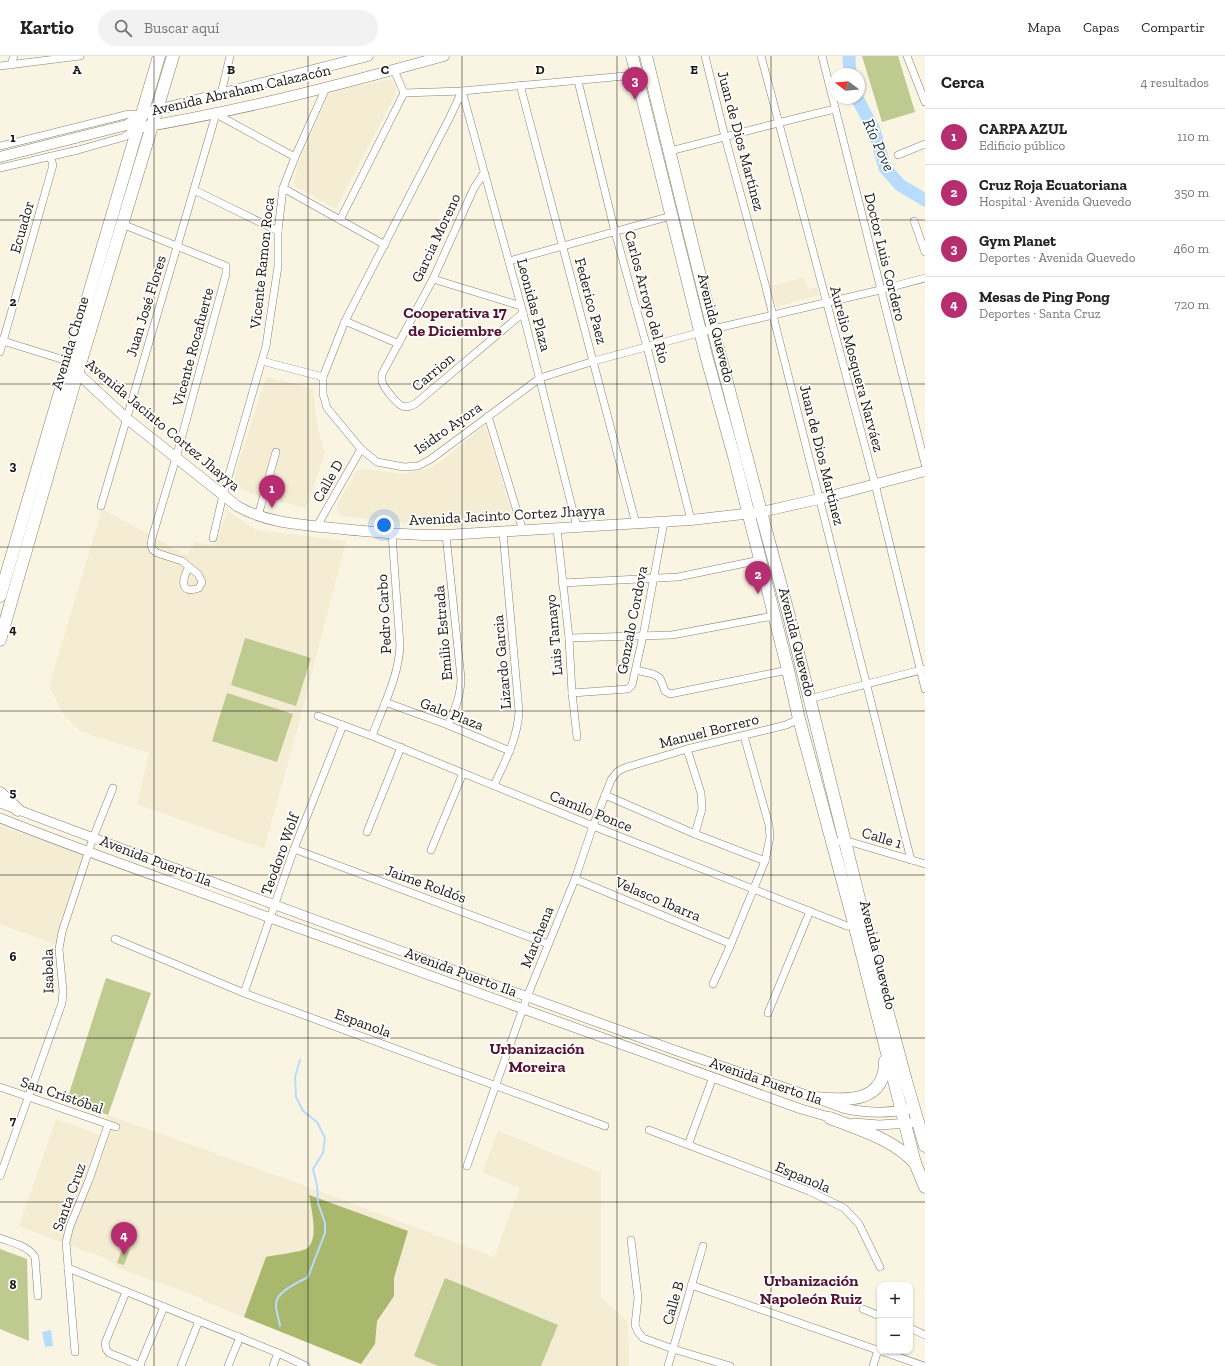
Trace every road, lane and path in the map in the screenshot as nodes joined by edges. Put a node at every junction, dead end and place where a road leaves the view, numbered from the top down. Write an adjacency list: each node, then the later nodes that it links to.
1 (14, 56): 14 (street)
2 (80, 56): 14 (street)
3 (158, 56): 28 (main road, Avenida Chone)
4 (173, 56): 26 (main road, Avenida Chone)
5 (230, 56): 23 (street)
6 (368, 56): 23 (main road, Avenida Abraham Calazacón)
7 (444, 56): 16 (main road, Avenida Abraham Calazacón)
8 (632, 56): 17 (main road, Avenida Quevedo)
9 (646, 56): 35 (main road, Avenida Quevedo)
10 (705, 56): 32 (street, Juan de Dios Martínez)
11 (761, 56): 29 (street, Aurelio Mosquera Narváez)
12 (822, 56): 25 (street, Doctor Luis Cordero)
13 (907, 56): 24 (street)
14 (11, 65): 15 (street)
15 (0, 66)
16 (394, 70): 20 (main road, Avenida Abraham Calazacón); 22 (street)
17 (636, 75): 18 (street); 44 (main road, Avenida Quevedo)
18 (578, 81): 19 (street); 49 (street, Carlos Arroyo del Rio)
19 (520, 85): 21 (street); 52 (street, Federico Paez)
20 (326, 88): 27 (main road, Avenida Abraham Calazacón); 38 (street, Vicente Ramon Roca)
21 (462, 91): 22 (street); 41 (street, Leonidas Plaza); 50 (street, Isidro Ayora)
22 (404, 93): 45 (street)
23 (220, 94): 26 (main road, Avenida Abraham Calazacón)
24 (925, 102)
25 (835, 109): 29 (street); 57 (street, Doctor Luis Cordero)
26 (157, 110): 28 (main road, Avenida Abraham Calazacón); 30 (main road, Avenida Chone)
27 (216, 114): 30 (main road, Avenida Abraham Calazacón); 38 (street); 43 (street, Juan José Flores)
28 (141, 115): 31 (main road, Avenida Chone); 34 (street, Avenida Abraham Calazacón)
29 (779, 122): 32 (street); 58 (street, Aurelio Mosquera Narváez)
30 (152, 126): 31 (main road, Avenida Abraham Calazacón); 47 (main road, Avenida Chone)
31 (132, 127): 37 (street, Avenida Abraham Calazacón); 39 (main road, Avenida Abraham Calazacón); 70 (main road, Avenida Chone)
32 (725, 137): 35 (street); 60 (street, Juan de Dios Martínez)
33 (925, 144): 36 (street)
34 (0, 146)
35 (670, 151): 62 (main road, Avenida Quevedo)
36 (898, 155)
37 (50, 156): 40 (street, Avenida Abraham Calazacón); 64 (street, Ecuador)
38 (295, 156): 42 (street, Vicente Ramon Roca)
39 (0, 157)
40 (0, 168)
41 (484, 173): 54 (street, Leonidas Plaza); 56 (street, Garcia Moreno)
42 (283, 188): 45 (street); 48 (street, Vicente Ramon Roca)
43 (194, 190): 48 (street); 51 (street, Juan José Flores)
44 (671, 216): 49 (street); 63 (main road, Avenida Quevedo)
45 (340, 220): 50 (street)
46 (914, 221): 53 (street)
47 (122, 224): 51 (street, Vicente Rocafuerte); 71 (main road, Avenida Chone)
48 (278, 231): 68 (street, Vicente Ramon Roca)
49 (615, 232): 52 (street); 66 (street, Carlos Arroyo del Rio)
50 (385, 245): 61 (street, Isidro Ayora)
51 (177, 246): 76 (street, Juan José Flores); 79 (street, Vicente Rocafuerte)
52 (563, 247): 54 (street); 69 (street, Federico Paez)
53 (925, 252)
54 (509, 261): 59 (street, Leonidas Plaza)
55 (925, 278): 57 (street, Isidro Ayora)
56 (433, 279): 59 (street); 65 (street, Garcia Moreno)
57 (880, 290): 58 (street, Isidro Ayora); 80 (street, Doctor Luis Cordero)
58 (826, 301): 60 (street, Isidro Ayora); 82 (street, Aurelio Mosquera Narváez)
59 (522, 310): 73 (street, Leonidas Plaza); 74 (street, Carrion)
60 (772, 315): 62 (street, Isidro Ayora); 84 (street, Juan de Dios Martínez)
61 (345, 321): 65 (street); 72 (street, Isidro Ayora)
62 (713, 329): 63 (street, Isidro Ayora); 86 (main road, Avenida Quevedo)
63 (701, 332): 66 (street, Isidro Ayora); 87 (main road, Avenida Quevedo)
64 (2, 341): 67 (street, Ecuador); 70 (street)
65 (399, 344): 74 (street, Garcia Moreno)
66 (647, 347): 69 (street, Isidro Ayora); 89 (street, Carlos Arroyo del Rio)
67 (0, 352)
68 (262, 360): 72 (street); 83 (street, Vicente Ramon Roca)
69 (594, 361): 73 (street, Isidro Ayora); 91 (street, Federico Paez)
70 (69, 364): 71 (main road, Avenida Jacinto Cortez Jhayya); 104 (main road, Avenida Chone)
71 (77, 374): 76 (main road, Avenida Jacinto Cortez Jhayya); 104 (main road, Avenida Chone)
72 (323, 377): 77 (street, Isidro Ayora)
73 (540, 378): 75 (street, Isidro Ayora); 93 (street, Leonidas Plaza)
74 (415, 404)
75 (488, 416): 77 (street, Isidro Ayora); 95 (street)
76 (126, 418): 79 (main road, Avenida Jacinto Cortez Jhayya); 85 (street, Juan José Flores)
77 (361, 449): 92 (street, Calle D)
78 (276, 452): 88 (street)
79 (176, 458): 83 (main road, Avenida Jacinto Cortez Jhayya); 101 (street, Vicente Rocafuerte)
80 (925, 464)
81 (925, 471): 82 (main road, Avenida Jacinto Cortez Jhayya)
82 (875, 484): 84 (main road, Avenida Jacinto Cortez Jhayya); 109 (street, Aurelio Mosquera Narváez)
83 (223, 495): 88 (main road, Avenida Jacinto Cortez Jhayya); 99 (street, Vicente Ramon Roca)
84 (820, 499): 86 (main road, Avenida Jacinto Cortez Jhayya); 112 (street, Juan de Dios Martínez)
85 (101, 506)
86 (760, 512): 87 (main road, Avenida Jacinto Cortez Jhayya); 115 (main road, Avenida Quevedo)
87 (748, 514): 89 (main road, Avenida Jacinto Cortez Jhayya); 100 (main road, Avenida Quevedo)
88 (258, 516): 92 (main road, Avenida Jacinto Cortez Jhayya)
89 (691, 520): 90 (main road, Avenida Jacinto Cortez Jhayya)
90 (664, 522): 91 (main road, Avenida Jacinto Cortez Jhayya); 102 (street, Gonzalo Cordova)
91 (636, 524): 93 (main road, Avenida Jacinto Cortez Jhayya)
92 (317, 526): 97 (main road, Avenida Jacinto Cortez Jhayya)
93 (577, 528): 94 (main road, Avenida Jacinto Cortez Jhayya)
94 (557, 529): 95 (main road, Avenida Jacinto Cortez Jhayya); 103 (street, Luis Tamayo)
95 (523, 531): 96 (main road, Avenida Jacinto Cortez Jhayya)
96 (503, 532): 98 (main road, Avenida Jacinto Cortez Jhayya); 126 (street, Lizardo Garcia)
97 (392, 534): 98 (main road, Avenida Jacinto Cortez Jhayya); 116 (street, Pedro Carbo)
98 (446, 536): 120 (street, Emilio Estrada)
99 (213, 538)
100 (760, 560): 102 (street); 105 (main road, Avenida Quevedo)
101 (189, 567)
102 (654, 578): 103 (street); 106 (street, Gonzalo Cordova)
103 (562, 583): 107 (street, Luis Tamayo)
104 (4, 595): 108 (main road, Avenida Chone)
105 (773, 616): 106 (street); 111 (main road, Avenida Quevedo)
106 (643, 636): 107 (street); 110 (street, Gonzalo Cordova)
107 (569, 638): 114 (street, Luis Tamayo)
108 (0, 640)
109 (922, 669): 112 (street); 113 (street, Aurelio Mosquera Narváez)
110 (636, 670): 111 (street); 114 (street, Gonzalo Cordova)
111 (788, 670): 118 (main road, Avenida Quevedo)
112 (866, 684): 115 (street); 145 (street, Juan de Dios Martínez)
113 (925, 689)
114 (572, 693): 123 (street, Luis Tamayo)
115 (809, 699): 140 (main road, Avenida Quevedo)
116 (385, 702): 120 (street, Galo Plaza); 121 (street, Pedro Carbo)
117 (318, 716): 119 (street, Camilo Ponce)
118 (799, 719): 122 (street, Manuel Borrero); 141 (main road, Avenida Quevedo)
119 (343, 725): 121 (street, Camilo Ponce); 142 (street, Teodoro Wolf)
120 (448, 725): 126 (street, Galo Plaza)
121 (372, 736): 124 (street, Camilo Ponce)
122 (744, 736): 125 (street, Manuel Borrero); 146 (street)
123 (577, 738)
124 (401, 747): 128 (street, Camilo Ponce); 137 (street)
125 (687, 750): 127 (street, Manuel Borrero); 138 (street)
126 (510, 751): 129 (street, Lizardo Garcia)
127 (624, 768): 132 (street, Marchena)
128 (463, 773): 129 (street, Camilo Ponce); 143 (street)
129 (494, 785): 136 (street, Camilo Ponce)
130 (113, 788): 139 (street, Isabela)
131 (0, 793): 134 (main road)
132 (605, 795): 136 (street, Marchena); 138 (street)
133 (0, 803): 134 (street, Avenida Puerto Ila)
134 (18, 810): 139 (street, Avenida Puerto Ila)
135 (0, 818): 144 (street, Avenida Puerto Ila)
136 (593, 826): 148 (street, Marchena); 149 (street, Camilo Ponce)
137 (367, 832)
138 (695, 834): 146 (street)
139 (93, 838): 144 (street, Isabela); 150 (street, Avenida Puerto Ila)
140 (844, 840): 141 (street, Calle 1); 145 (street, Calle 1); 168 (main road, Avenida Quevedo)
141 (832, 844): 153 (main road, Avenida Quevedo)
142 (294, 849): 150 (street, Teodoro Wolf); 155 (street, Jaime Roldós)
143 (431, 850)
144 (88, 851): 152 (street, Avenida Puerto Ila); 166 (street, Isabela)
145 (911, 860): 147 (street, Calle 1)
146 (764, 861): 149 (street)
147 (925, 864)
148 (574, 879): 155 (street, Marchena); 156 (street, Velasco Ibarra)
149 (753, 889): 151 (street, Camilo Ponce); 156 (street)
150 (275, 906): 152 (street, Teodoro Wolf); 159 (street, Avenida Puerto Ila)
151 (810, 912): 153 (street, Camilo Ponce); 161 (street)
152 (270, 917): 158 (street, Teodoro Wolf); 160 (street, Avenida Puerto Ila)
153 (855, 927): 162 (main road, Avenida Quevedo)
154 (114, 939): 158 (street, Espanola)
155 (548, 944): 159 (street, Marchena)
156 (731, 944): 157 (street)
157 (713, 984)
158 (244, 993): 164 (street, Espanola)
159 (527, 997): 160 (street, Marchena); 167 (street, Avenida Puerto Ila)
160 (524, 1010): 163 (street, Avenida Puerto Ila); 164 (street, Marchena)
161 (768, 1013)
162 (885, 1050): 167 (main road); 168 (main road, Avenida Quevedo)
163 (713, 1077): 169 (street, Avenida Puerto Ila); 176 (street)
164 (496, 1086): 173 (street, Espanola); 179 (street, Marchena)
165 (0, 1087): 166 (street, San Cristóbal)
166 (29, 1097): 172 (street, San Cristóbal); 180 (street, Isabela)
167 (816, 1098): 168 (street, Avenida Puerto Ila)
168 (907, 1109): 170 (main road, Avenida Quevedo); 171 (main road, Avenida Quevedo)
169 (830, 1118): 171 (street, Avenida Puerto Ila); 178 (main road)
170 (918, 1122): 171 (street, Avenida Puerto Ila); 177 (main road, Avenida Quevedo)
171 (905, 1124): 178 (main road, Avenida Quevedo)
172 (108, 1125): 174 (street, San Cristóbal); 186 (street, Santa Cruz)
173 (605, 1126)
174 (116, 1127)
175 (649, 1130): 176 (street, Espanola)
176 (688, 1145): 185 (street, Espanola)
177 (925, 1146)
178 (920, 1163): 181 (main road, Avenida Quevedo)
179 (468, 1166)
180 (0, 1176)
181 (925, 1187)
182 (0, 1238): 189 (street)
183 (631, 1240): 197 (street)
184 (703, 1246): 187 (street, Calle B)
185 (880, 1267)
186 (68, 1268): 188 (street); 199 (street, Santa Cruz)
187 (692, 1285): 197 (street, Calle B); 198 (street)
188 (126, 1292): 190 (street); 203 (street)
189 (38, 1296)
190 (164, 1307): 193 (street); 203 (street)
191 (863, 1309): 192 (street)
192 (877, 1315)
193 (199, 1321): 196 (street); 204 (street)
194 (913, 1329): 195 (street)
195 (925, 1335)
196 (240, 1337): 200 (street); 205 (street)
197 (674, 1349): 208 (street, Calle B); 209 (street)
198 (877, 1349)
199 (75, 1352)
200 (278, 1353): 206 (street); 207 (street)
201 (878, 1354): 210 (street)
202 (890, 1354): 211 (street)
203 (140, 1366)
204 (181, 1366)
205 (228, 1366)
206 (273, 1366)
207 (306, 1366)
208 (668, 1366)
209 (730, 1366)
210 (873, 1366)
211 (924, 1366)

